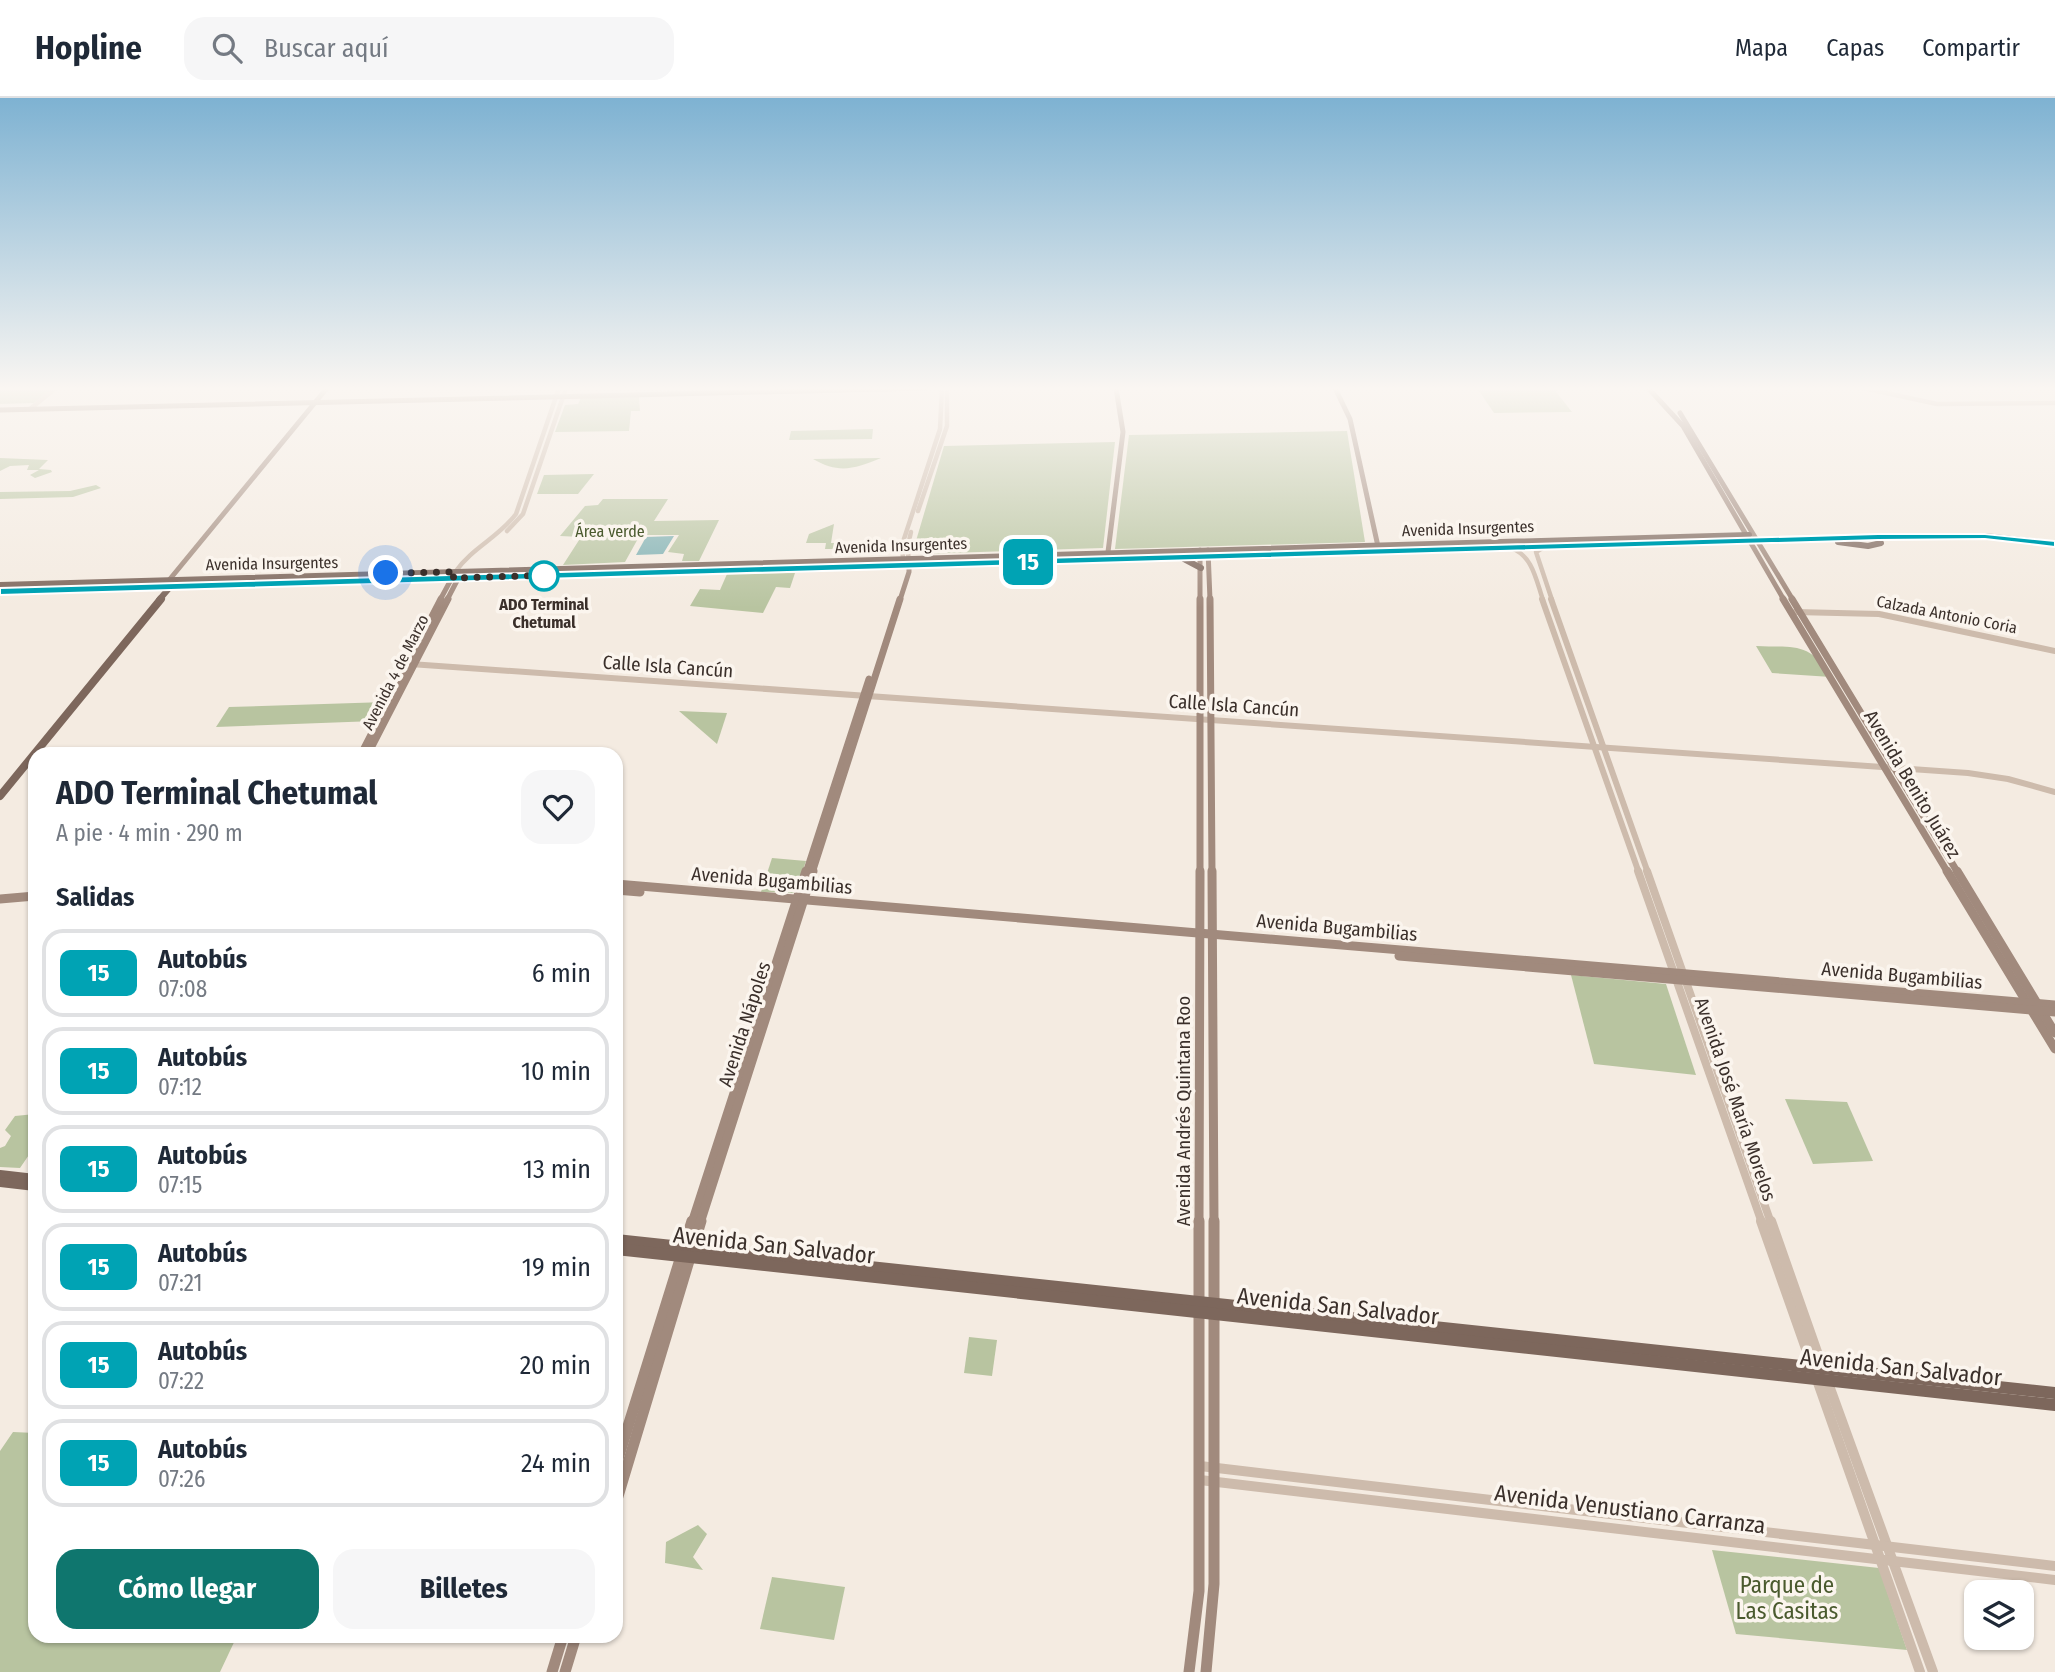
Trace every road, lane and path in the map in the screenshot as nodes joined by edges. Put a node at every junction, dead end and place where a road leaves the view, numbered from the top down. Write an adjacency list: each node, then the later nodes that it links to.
1 (269, 461): 25 (main road)
2 (539, 461): 24 (street, Avenida 4 de Marzo)
3 (929, 461): 23 (street)
4 (935, 461): 23 (street)
5 (1118, 461): 21 (main road)
6 (1359, 461): 18 (main road)
7 (1704, 461): 10 (main road)
8 (1708, 461): 10 (main road)
9 (1782, 537): 10 (main road, Avenida Insurgentes); 11 (main road, Avenida Insurgentes); 12 (main road, Avenida Insurgentes)
10 (1750, 538): 13 (main road, Avenida Insurgentes); 28 (main road, Avenida Benito Juárez)
11 (1827, 538): 14 (main road); 15 (main road, Avenida Insurgentes)
12 (2055, 538)
13 (1711, 539): 16 (main road, Avenida Insurgentes); 17 (main road, Avenida Insurgentes)
14 (1881, 543)
15 (2055, 544)
16 (1478, 545): 18 (main road, Avenida Insurgentes); 19 (main road, Avenida Insurgentes)
17 (1544, 547): 19 (main road, Avenida Insurgentes); 33 (street, Avenida José María Morelos)
18 (1378, 548): 20 (main road, Avenida Insurgentes)
19 (1510, 548): 33 (street, Avenida José María Morelos)
20 (1232, 553): 22 (main road, Avenida Insurgentes); 22 (main road)
21 (1107, 557): 22 (main road, Avenida Insurgentes); 22 (main road, Avenida Insurgentes); 23 (main road, Avenida Insurgentes)
22 (1205, 557): 32 (main road, Avenida Andrés Quintana Roo)
23 (906, 562): 24 (main road, Avenida Insurgentes); 31 (main road, Avenida Nápoles)
24 (457, 575): 25 (main road, Avenida Insurgentes); 30 (main road, Avenida 4 de Marzo)
25 (170, 583): 26 (main road, Avenida Insurgentes); 27 (main road, Avenida Insurgentes); 34 (main road); 35 (main road)
26 (0, 585)
27 (0, 592)
28 (1795, 612): 29 (street, Calzada Antonio Coria); 40 (main road, Avenida Benito Juárez)
29 (2055, 651)
30 (412, 663): 31 (street, Calle Isla Cancún); 36 (main road, Avenida 4 de Marzo); 37 (main road, Avenida 4 de Marzo)
31 (867, 694): 32 (street, Calle Isla Cancún); 48 (main road, Avenida Nápoles)
32 (1206, 717): 33 (street, Calle Isla Cancún); 49 (main road, Avenida Andrés Quintana Roo); 50 (main road, Avenida Andrés Quintana Roo)
33 (1598, 745): 40 (street, Calle Isla Cancún); 51 (street, Avenida José María Morelos)
34 (33, 747)
35 (39, 747)
36 (365, 747)
37 (371, 747)
38 (28, 753): 41 (main road)
39 (28, 761): 43 (main road)
40 (1888, 766): 42 (street, Calle Isla Cancún); 53 (main road, Avenida Benito Juárez)
41 (0, 786)
42 (2055, 791)
43 (0, 796)
44 (623, 885): 48 (main road, Avenida Bugambilias)
45 (623, 890): 48 (main road, Avenida Bugambilias)
46 (28, 899): 47 (main road)
47 (0, 901)
48 (800, 902): 49 (main road, Avenida Bugambilias); 63 (main road, Avenida Nápoles)
49 (1201, 936): 50 (main road, Avenida Bugambilias); 64 (main road, Avenida Andrés Quintana Roo)
50 (1212, 937): 51 (main road, Avenida Bugambilias); 65 (main road, Avenida Andrés Quintana Roo)
51 (1680, 977): 53 (main road, Avenida Bugambilias); 66 (street, Avenida José María Morelos)
52 (2055, 1006): 53 (main road, Avenida Bugambilias)
53 (2034, 1007): 54 (main road, Avenida Bugambilias); 55 (main road, Avenida Benito Juárez); 56 (main road, Avenida Benito Juárez)
54 (2055, 1012)
55 (2055, 1033)
56 (2055, 1049)
57 (0, 1175): 58 (main road)
58 (28, 1178)
59 (0, 1182): 60 (main road)
60 (28, 1185)
61 (623, 1241): 63 (main road, Avenida San Salvador)
62 (623, 1249): 63 (main road, Avenida San Salvador)
63 (687, 1252): 64 (main road, Avenida San Salvador); 69 (main road, Avenida Nápoles); 72 (main road, Avenida Nápoles)
64 (1200, 1307): 65 (main road, Avenida San Salvador); 70 (main road, Avenida Andrés Quintana Roo)
65 (1214, 1309): 66 (main road, Avenida San Salvador); 71 (main road, Avenida Andrés Quintana Roo)
66 (1819, 1374): 67 (main road, Avenida San Salvador); 68 (main road, Avenida San Salvador); 75 (street, Avenida José María Morelos); 76 (street, Avenida José María Morelos)
67 (2055, 1393)
68 (2055, 1405)
69 (623, 1444)
70 (1200, 1465): 71 (street, Avenida Venustiano Carranza); 73 (main road, Avenida Andrés Quintana Roo)
71 (1215, 1467): 74 (main road, Avenida Andrés Quintana Roo); 75 (street, Avenida Venustiano Carranza)
72 (623, 1478)
73 (1200, 1480): 74 (street, Avenida Venustiano Carranza); 85 (main road, Avenida Andrés Quintana Roo)
74 (1215, 1482): 77 (street, Avenida Venustiano Carranza); 86 (main road, Avenida Andrés Quintana Roo)
75 (1875, 1545): 76 (street, Avenida Venustiano Carranza); 77 (street, Avenida José María Morelos)
76 (1888, 1546): 78 (street, Avenida José María Morelos); 79 (street, Avenida Venustiano Carranza)
77 (1880, 1559): 78 (street, Avenida Venustiano Carranza); 87 (street, Avenida José María Morelos)
78 (1893, 1560): 80 (street, Avenida Venustiano Carranza); 88 (street, Avenida José María Morelos)
79 (2055, 1566)
80 (2055, 1580)
81 (561, 1643): 83 (main road)
82 (574, 1643): 84 (main road)
83 (552, 1672)
84 (565, 1672)
85 (1189, 1672)
86 (1206, 1672)
87 (1920, 1672)
88 (1933, 1672)

